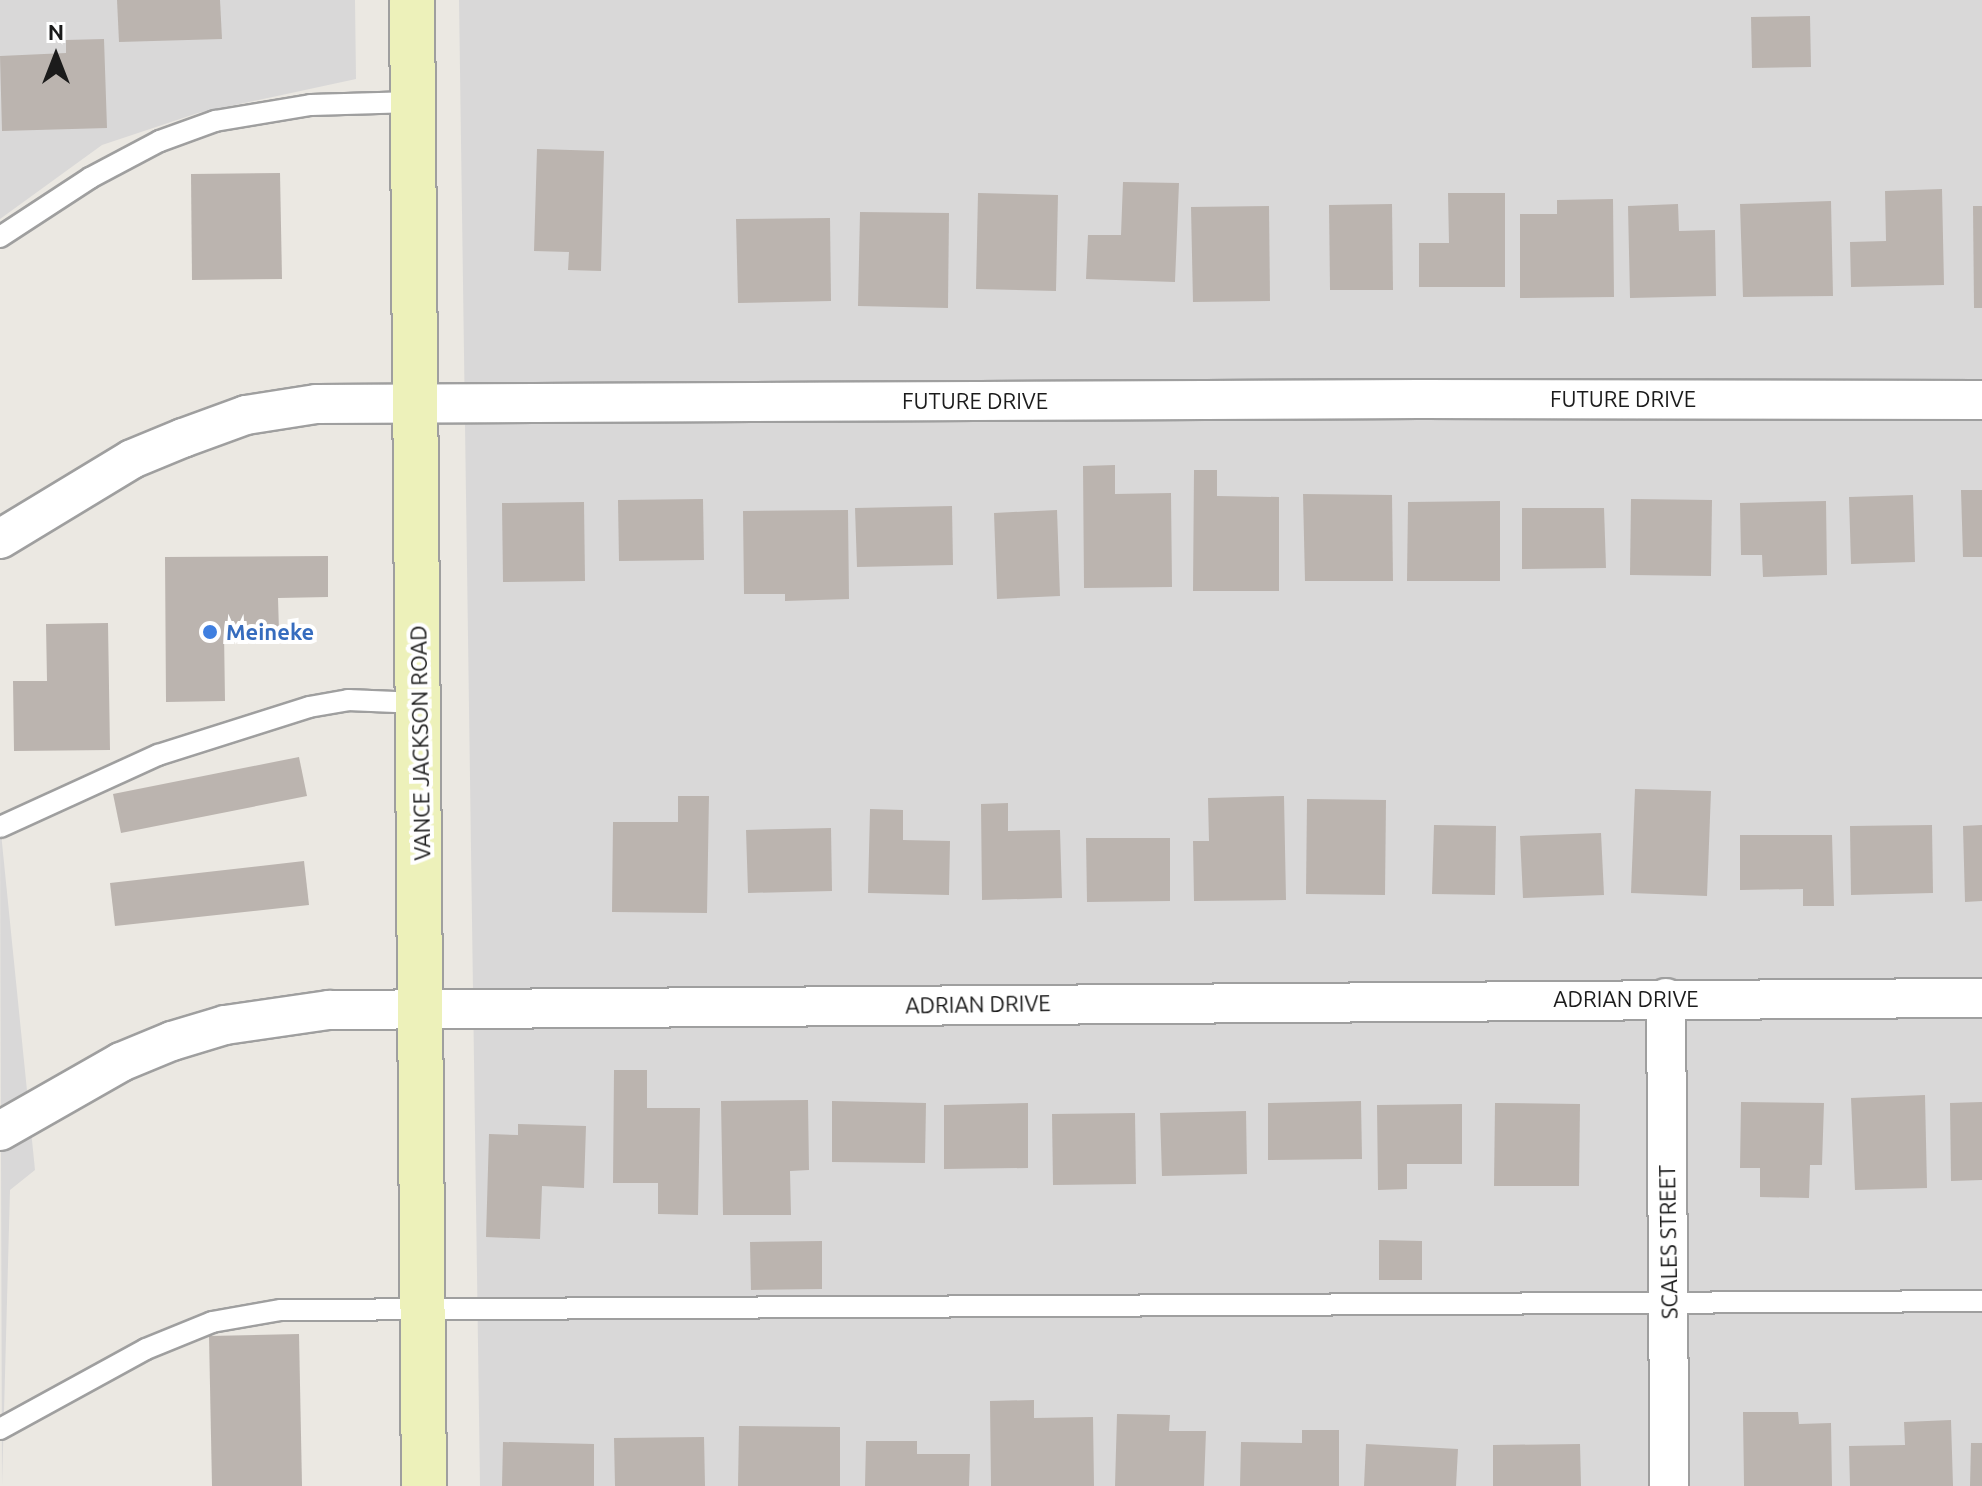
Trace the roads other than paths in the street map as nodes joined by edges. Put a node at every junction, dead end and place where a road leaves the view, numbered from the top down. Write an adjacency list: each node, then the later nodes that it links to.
1 (412, 0): 2 (main road, VANCE JACKSON ROAD)
2 (413, 102): 3 (lane); 5 (main road, VANCE JACKSON ROAD)
3 (0, 237)
4 (1982, 400): 5 (street, FUTURE DRIVE)
5 (416, 404): 6 (street, FUTURE DRIVE); 7 (main road, VANCE JACKSON ROAD)
6 (0, 539)
7 (419, 703): 8 (lane); 11 (main road, VANCE JACKSON ROAD)
8 (0, 827)
9 (1666, 998): 10 (street, ADRIAN DRIVE); 11 (street, ADRIAN DRIVE); 14 (street, SCALES STREET)
10 (1982, 998)
11 (422, 1009): 12 (street, ADRIAN DRIVE); 15 (main road, VANCE JACKSON ROAD)
12 (0, 1131)
13 (1982, 1301): 14 (lane)
14 (1668, 1302): 15 (lane); 18 (street, SCALES STREET)
15 (424, 1308): 16 (lane); 17 (main road, VANCE JACKSON ROAD)
16 (0, 1429)
17 (424, 1486)
18 (1669, 1486)

